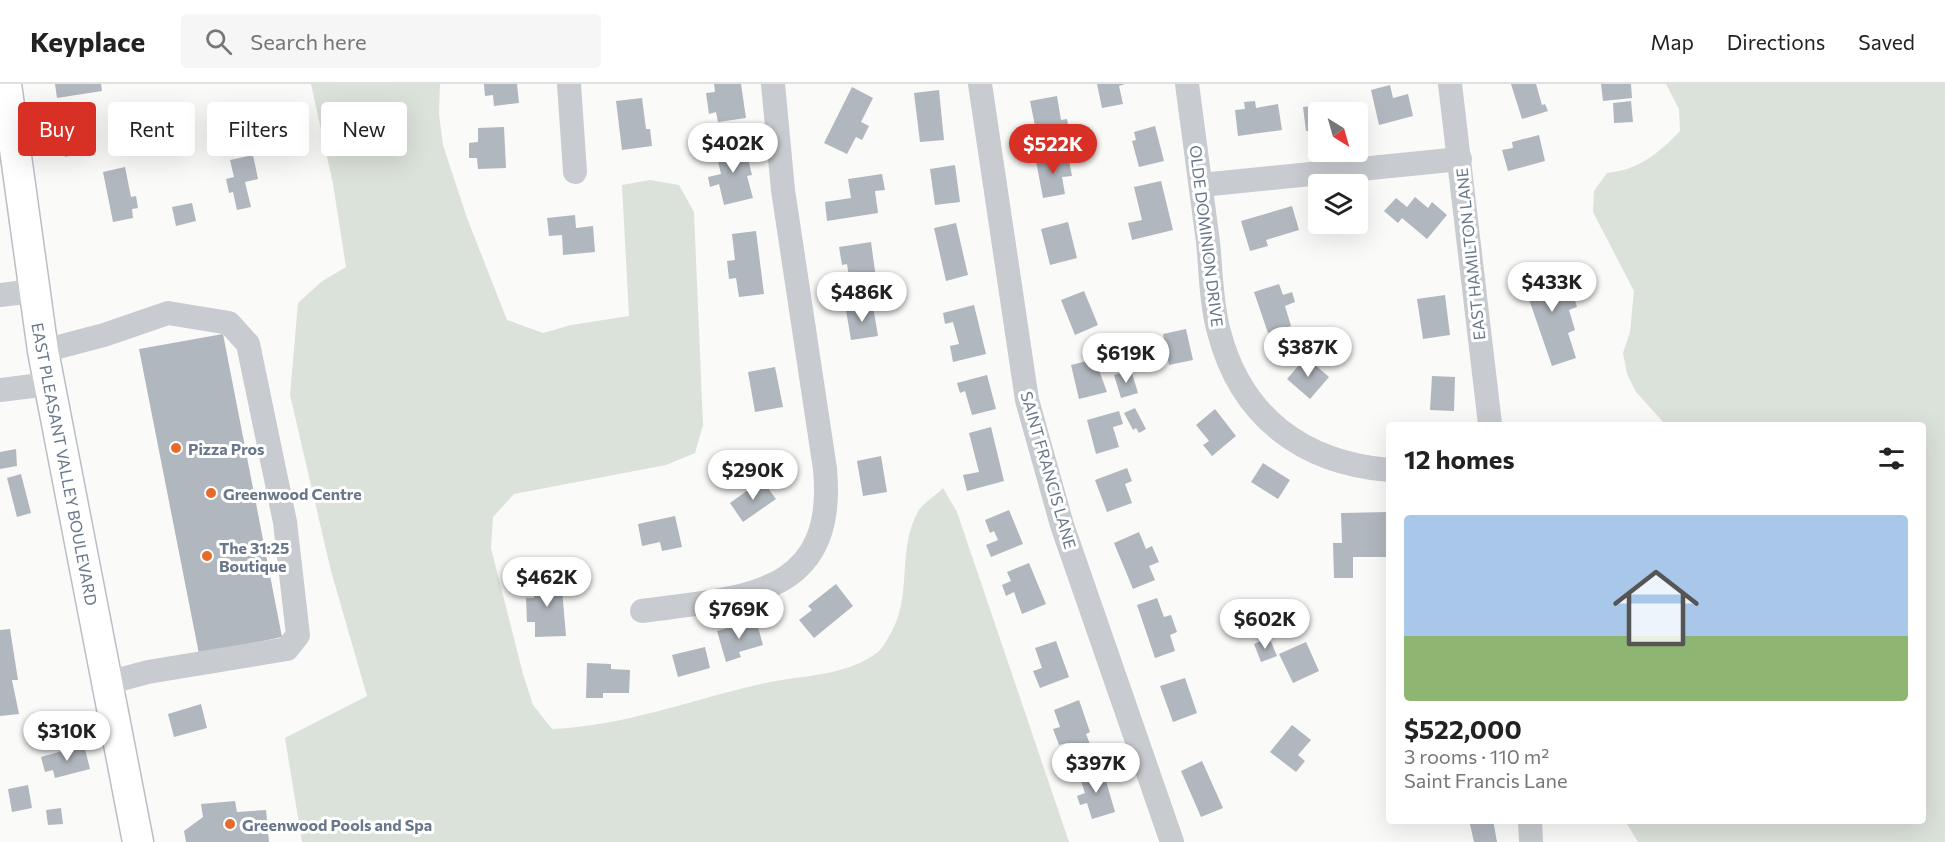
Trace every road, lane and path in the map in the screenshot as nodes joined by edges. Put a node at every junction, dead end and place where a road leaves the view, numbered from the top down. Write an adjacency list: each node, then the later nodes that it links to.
1 (6, 84): 7 (main road, EAST PLEASANT VALLEY BOULEVARD)
2 (569, 84): 9 (street)
3 (773, 84): 18 (street)
4 (980, 84): 22 (street, SAINT FRANCIS LANE)
5 (1188, 84): 10 (street, OLDE DOMINION DRIVE)
6 (1450, 84): 8 (street, EAST HAMILTON LANE)
7 (8, 159): 11 (main road, EAST PLEASANT VALLEY BOULEVARD)
8 (1460, 159): 10 (street); 16 (street, EAST HAMILTON LANE)
9 (575, 172)
10 (1201, 185): 17 (street, OLDE DOMINION DRIVE)
11 (33, 291): 12 (street); 13 (main road, EAST PLEASANT VALLEY BOULEVARD)
12 (0, 295)
13 (43, 351): 14 (main road, EAST PLEASANT VALLEY BOULEVARD); 19 (street)
14 (49, 384): 15 (street); 19 (main road, EAST PLEASANT VALLEY BOULEVARD)
15 (0, 390)
16 (1490, 422)
17 (1386, 470)
18 (642, 611)
19 (107, 683): 21 (main road, EAST PLEASANT VALLEY BOULEVARD)
20 (1530, 824): 23 (street)
21 (138, 842)
22 (1172, 842)
23 (1531, 842)

